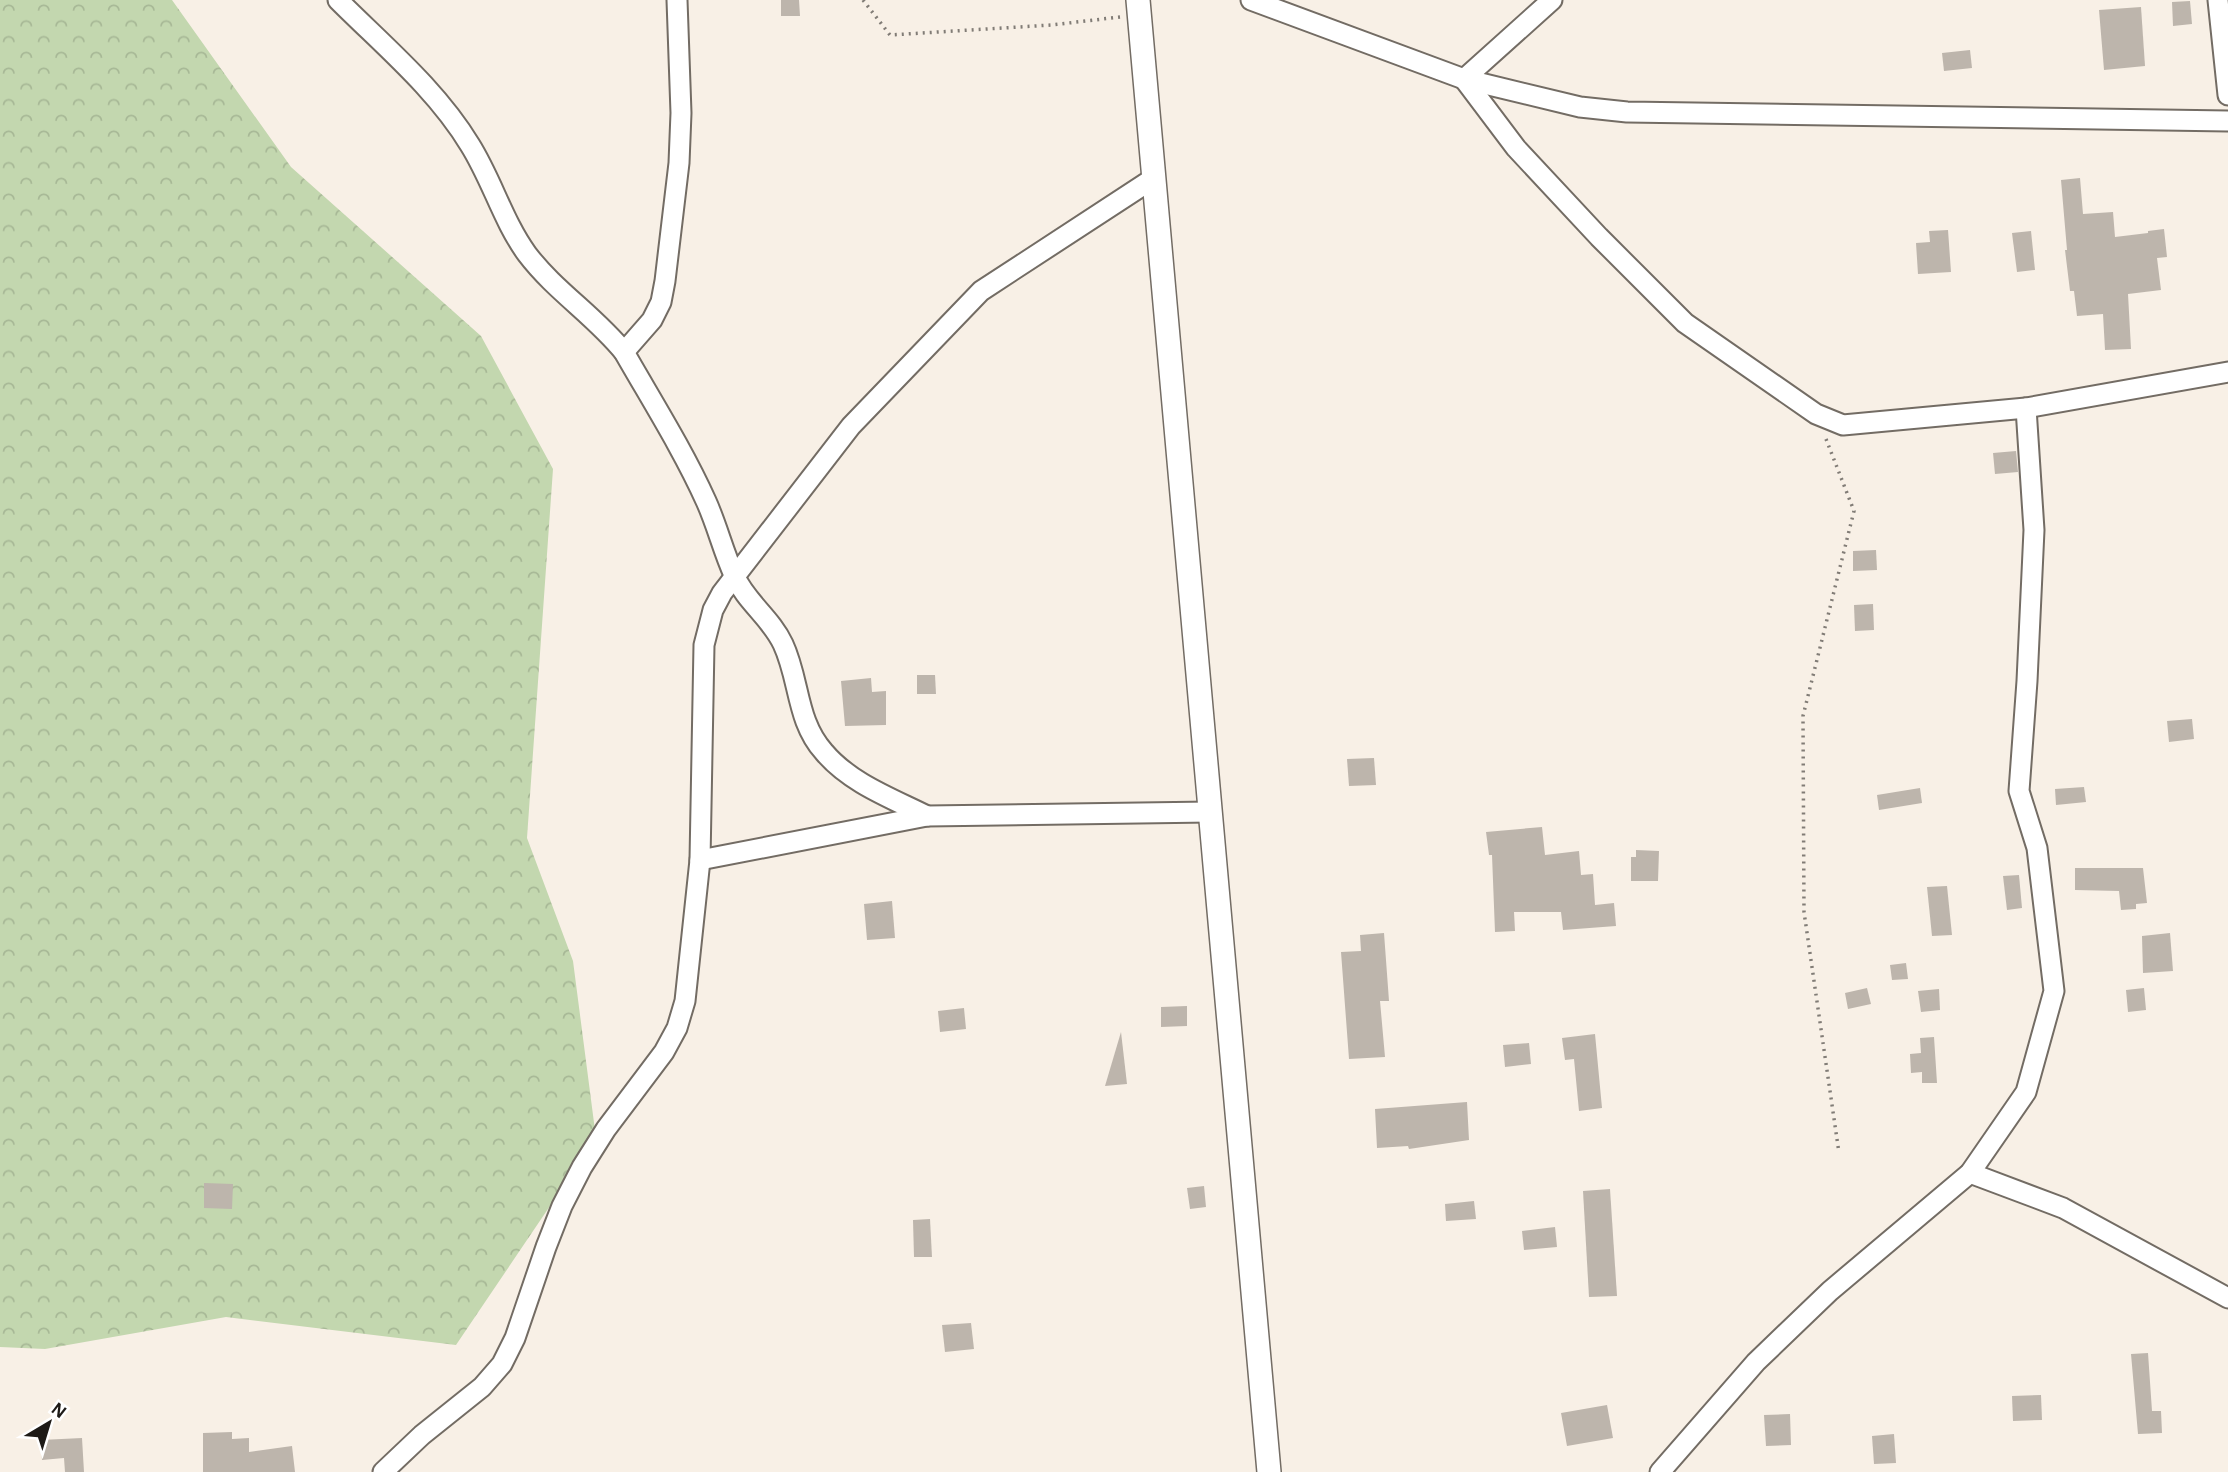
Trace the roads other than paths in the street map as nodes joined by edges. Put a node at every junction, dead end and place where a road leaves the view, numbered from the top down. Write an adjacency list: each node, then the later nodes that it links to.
1 (338, 0): 11 (street)
2 (677, 0): 11 (street)
3 (1251, 0): 7 (street)
4 (1552, 0): 7 (street)
5 (2218, 0): 8 (street)
6 (1139, 7): 10 (street)
7 (1464, 79): 9 (street); 13 (street)
8 (2228, 95)
9 (2228, 121)
10 (1154, 178): 14 (street); 15 (street)
11 (624, 352): 14 (street)
12 (2228, 372): 13 (street)
13 (2026, 408): 18 (street)
14 (734, 576): 16 (street); 17 (street)
15 (1210, 812): 16 (street); 21 (street)
16 (927, 816): 17 (street)
17 (700, 860): 20 (street)
18 (1970, 1172): 19 (street); 22 (street)
19 (2228, 1298)
20 (383, 1472)
21 (1269, 1472)
22 (1660, 1472)

